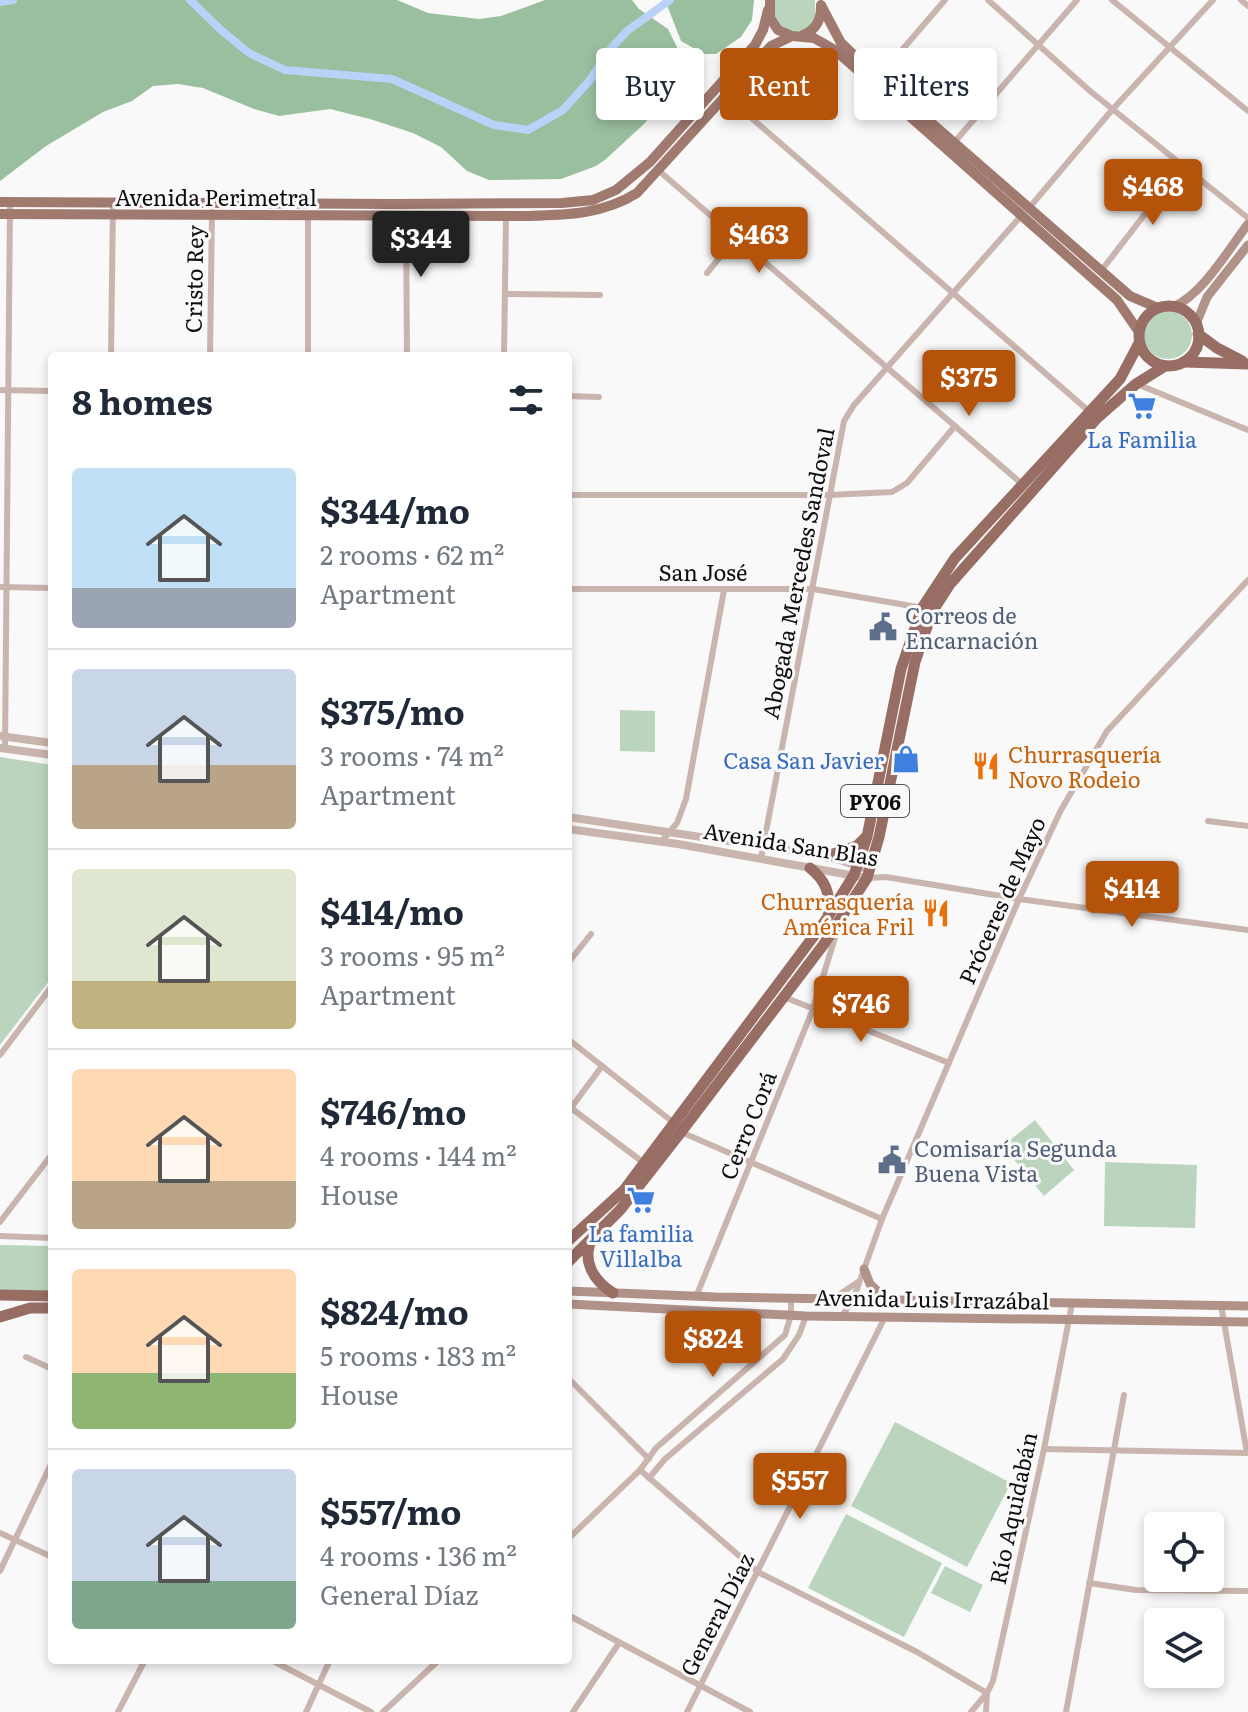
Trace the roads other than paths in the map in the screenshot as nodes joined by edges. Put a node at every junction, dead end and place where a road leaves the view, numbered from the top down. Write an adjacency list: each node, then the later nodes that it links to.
1 (945, 0): 13 (street)
2 (988, 0): 11 (street)
3 (1077, 0): 11 (street)
4 (1112, 0): 14 (street)
5 (1213, 0): 14 (street, Abogada Mercedes Sandoval)
6 (1241, 0): 9 (street)
7 (820, 3): 10 (main road); 15 (main road)
8 (769, 5): 10 (main road); 17 (main road, Avenida Perimetral)
9 (1248, 6)
10 (796, 36): 12 (main road, Avenida Perimetral); 16 (main road)
11 (1037, 45): 20 (street); 24 (street)
12 (769, 48)
13 (904, 48)
14 (1169, 48): 20 (street, Abogada Mercedes Sandoval); 21 (street)
15 (854, 57)
16 (854, 64)
17 (717, 88): 18 (street); 25 (main road, Avenida Perimetral)
18 (720, 91)
19 (720, 103): 27 (main road, Avenida Perimetral)
20 (1112, 110): 26 (street); 34 (street, Abogada Mercedes Sandoval)
21 (1248, 111)
22 (754, 120): 45 (street)
23 (920, 120): 24 (main road)
24 (950, 147): 34 (main road)
25 (650, 162): 27 (street); 32 (main road, Avenida Perimetral)
26 (1182, 166): 40 (street); 43 (street)
27 (659, 171): 38 (main road, Avenida Perimetral); 41 (street)
28 (5, 202): 29 (main road, Avenida Perimetral); 35 (street)
29 (113, 202): 30 (main road, Avenida Perimetral); 36 (street)
30 (212, 203): 31 (main road, Avenida Perimetral); 37 (street, Cristo Rey)
31 (308, 204): 33 (main road, Avenida Perimetral); 39 (street)
32 (506, 204): 33 (main road, Avenida Perimetral); 38 (street)
33 (406, 209): 38 (main road, Avenida Perimetral); 39 (main road, Avenida Perimetral); 55 (street)
34 (1025, 212): 43 (main road); 45 (street, Abogada Mercedes Sandoval); 51 (main road)
35 (5, 214): 36 (main road, Avenida Perimetral); 62 (street)
36 (113, 216): 37 (main road, Avenida Perimetral); 52 (street)
37 (211, 216): 39 (main road, Avenida Perimetral); 53 (street, Cristo Rey)
38 (506, 216): 46 (street)
39 (308, 217): 54 (street)
40 (1248, 221): 48 (main road)
41 (737, 236): 44 (street); 60 (street)
42 (1248, 245): 50 (main road)
43 (1101, 271): 49 (main road)
44 (707, 273)
45 (955, 293): 60 (street, Abogada Mercedes Sandoval); 66 (street)
46 (505, 294): 47 (street); 56 (street)
47 (600, 295)
48 (1173, 307): 49 (highway); 50 (highway, PY06)
49 (1158, 308): 51 (highway, PY06)
50 (1197, 329): 57 (highway); 58 (highway, PY06)
51 (1139, 337): 59 (highway); 66 (highway, PY06)
52 (111, 352)
53 (210, 352)
54 (308, 352)
55 (407, 352)
56 (504, 352)
57 (1184, 362): 58 (highway, PY06); 59 (highway, PY06)
58 (1247, 364)
59 (1165, 366): 61 (highway, PY06)
60 (887, 368): 67 (street); 71 (street, Abogada Mercedes Sandoval)
61 (1136, 384): 66 (highway, PY06); 68 (street)
62 (4, 390): 63 (street); 73 (street)
63 (48, 391)
64 (572, 396): 65 (street)
65 (599, 397)
66 (1093, 415): 69 (highway, PY06)
67 (955, 426): 69 (street); 71 (street)
68 (1248, 430)
69 (1026, 487): 78 (highway, PY06)
70 (572, 495): 71 (street)
71 (829, 495): 76 (street, Abogada Mercedes Sandoval)
72 (1248, 580): 95 (street, Próceres de Mayo)
73 (3, 587): 74 (street); 79 (street)
74 (48, 588)
75 (572, 589): 77 (street, San José)
76 (813, 589): 77 (street, San José); 78 (street, San José); 90 (street, Abogada Mercedes Sandoval)
77 (724, 590): 87 (street)
78 (927, 610): 88 (highway, PY06); 94 (highway, PY06)
79 (2, 737): 80 (street); 81 (street)
80 (48, 743)
81 (2, 749): 82 (street)
82 (48, 755)
83 (572, 818): 87 (street, Avenida San Blas)
84 (1208, 821): 85 (street)
85 (1248, 826)
86 (572, 830): 89 (street, Avenida San Blas)
87 (670, 832): 89 (street); 90 (street, Avenida San Blas)
88 (867, 837): 91 (highway); 93 (highway, PY06)
89 (661, 842): 90 (street, Avenida San Blas)
90 (762, 853): 91 (street, Avenida San Blas); 92 (street, Avenida San Blas)
91 (827, 856): 93 (street, Avenida San Blas)
92 (810, 868): 93 (street, Avenida San Blas); 96 (highway)
93 (855, 871): 94 (street, Avenida San Blas); 96 (highway, PY06)
94 (869, 874): 95 (street, Avenida San Blas); 97 (highway, PY06)
95 (1019, 899): 98 (street, Avenida San Blas); 108 (street, Próceres de Mayo)
96 (828, 917): 112 (highway, PY06)
97 (840, 920): 103 (highway, PY06); 105 (street, Cerro Corá)
98 (1248, 930)
99 (591, 934): 100 (street)
100 (572, 958)
101 (48, 991): 102 (street)
102 (45, 995): 104 (street); 107 (street)
103 (784, 997): 105 (street); 112 (highway, PY06)
104 (48, 998)
105 (813, 1009): 108 (street); 114 (street, Cerro Corá)
106 (572, 1042): 109 (street)
107 (0, 1055)
108 (949, 1063): 116 (street, Próceres de Mayo)
109 (602, 1066): 110 (street); 112 (street)
110 (572, 1106)
111 (572, 1112): 115 (street)
112 (677, 1128): 114 (street); 115 (highway, PY06); 118 (highway, PY06)
113 (48, 1159): 117 (street)
114 (752, 1162): 116 (street); 129 (street, Cerro Corá)
115 (644, 1163): 120 (highway, PY06)
116 (882, 1219): 123 (street, Próceres de Mayo)
117 (0, 1222)
118 (597, 1231): 122 (highway, PY06); 126 (highway)
119 (0, 1236): 121 (street)
120 (572, 1237)
121 (48, 1238)
122 (572, 1258)
123 (864, 1269): 124 (street, Próceres de Mayo); 133 (main road)
124 (861, 1280): 131 (street); 132 (street, Próceres de Mayo)
125 (572, 1291): 126 (main road, Avenida Luis Irrazábal)
126 (613, 1293): 129 (main road, Avenida Luis Irrazábal)
127 (0, 1295): 128 (highway)
128 (48, 1296)
129 (696, 1297): 130 (main road, Avenida Luis Irrazábal)
130 (791, 1299): 131 (main road, Avenida Luis Irrazábal); 139 (street)
131 (831, 1300): 132 (main road, Avenida Luis Irrazábal)
132 (853, 1300): 133 (main road, Avenida Luis Irrazábal); 141 (street, Próceres de Mayo)
133 (888, 1301): 135 (main road, Avenida Luis Irrazábal)
134 (572, 1304): 139 (main road, Avenida Luis Irrazábal)
135 (1072, 1304): 136 (main road, Avenida Luis Irrazábal); 144 (street, Río Aquidabán)
136 (1221, 1305): 137 (main road, Avenida Luis Irrazábal); 145 (street)
137 (1248, 1306)
138 (48, 1308): 142 (highway)
139 (791, 1315): 140 (main road, Avenida Luis Irrazábal); 154 (street)
140 (806, 1316): 141 (main road, Avenida Luis Irrazábal); 157 (street)
141 (842, 1316): 143 (main road, Avenida Luis Irrazábal)
142 (0, 1317)
143 (885, 1317): 144 (main road, Avenida Luis Irrazábal); 163 (street, General Díaz)
144 (1068, 1321): 145 (main road, Avenida Luis Irrazábal); 151 (street, Río Aquidabán)
145 (1223, 1322): 146 (main road, Avenida Luis Irrazábal); 153 (street)
146 (1248, 1322)
147 (26, 1357): 148 (street)
148 (48, 1367)
149 (572, 1382): 154 (street)
150 (1124, 1395): 152 (street)
151 (1044, 1449): 152 (street); 174 (street, Río Aquidabán)
152 (1114, 1451): 153 (street); 164 (street)
153 (1248, 1454)
154 (649, 1459): 156 (street)
155 (48, 1470): 160 (street)
156 (640, 1470): 157 (street); 159 (street)
157 (649, 1478): 163 (street)
158 (0, 1533): 160 (street)
159 (572, 1535)
160 (15, 1540): 161 (street); 162 (street)
161 (48, 1555)
162 (0, 1571)
163 (758, 1572): 173 (street, General Díaz); 174 (street)
164 (1089, 1583): 165 (street); 184 (street)
165 (1248, 1591)
166 (572, 1617): 167 (street)
167 (619, 1643): 173 (street); 179 (street)
168 (143, 1664): 175 (street)
169 (279, 1664): 172 (street)
170 (328, 1664): 172 (street)
171 (435, 1664): 178 (street)
172 (319, 1685): 176 (street); 177 (street)
173 (700, 1685): 180 (street, General Díaz); 181 (street)
174 (987, 1693): 182 (street, Río Aquidabán); 183 (street)
175 (118, 1712)
176 (306, 1712)
177 (371, 1712)
178 (383, 1712)
179 (573, 1712)
180 (687, 1712)
181 (750, 1712)
182 (971, 1712)
183 (986, 1712)
184 (1066, 1712)

